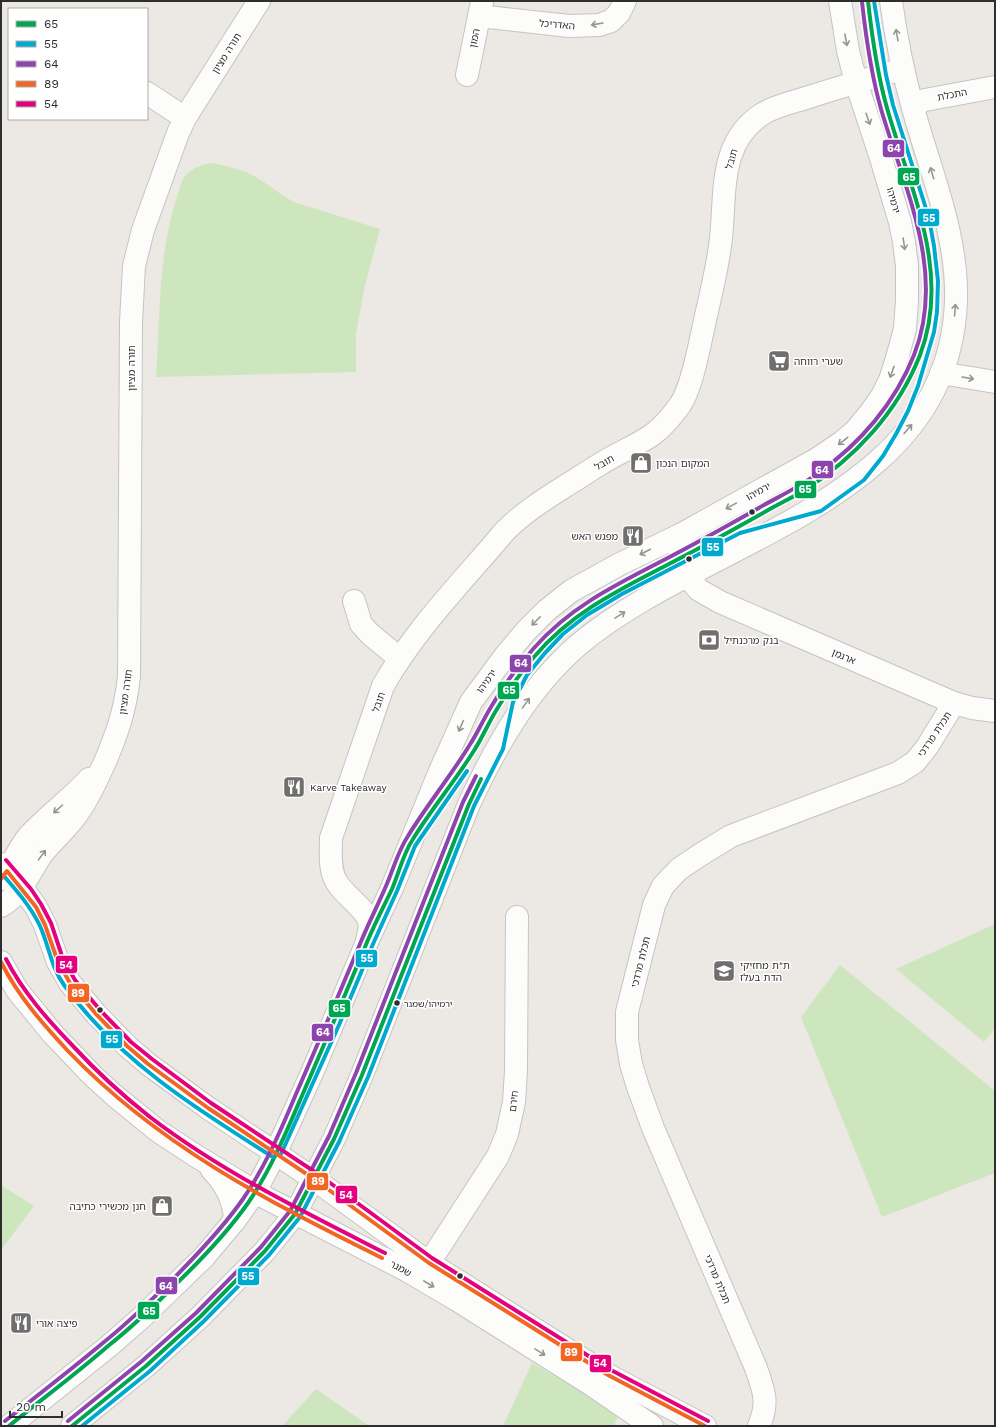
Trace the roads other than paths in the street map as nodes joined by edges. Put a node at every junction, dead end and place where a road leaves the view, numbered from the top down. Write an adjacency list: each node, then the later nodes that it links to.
1 (259, 1): 12 (street, תורה מציון)
2 (625, 1): 5 (street, האדריכל, one-way to 5)
3 (840, 1): 8 (street, ירמיהו, one-way to 8)
4 (891, 1): 6 (street, one-way to 4)
5 (480, 8): 7 (street, המון)
6 (903, 70): 8 (street, תובל); 11 (street)
7 (467, 75)
8 (856, 82): 15 (street, ירמיהו, one-way to 15); 18 (street, תובל)
9 (995, 87): 11 (street, התכלת)
10 (148, 94): 12 (street)
11 (913, 108): 13 (street, one-way to 11)
12 (186, 118): 21 (street, תורה מציון)
13 (941, 373): 14 (street, one-way to 14); 16 (street, one-way to 13)
14 (995, 382)
15 (680, 535): 16 (street, ארגמן); 24 (street, ירמיהו, one-way to 24)
16 (695, 572): 19 (street, ארגמן); 32 (street, one-way to 16)
17 (354, 601): 18 (street)
18 (399, 658): 25 (street, תובל)
19 (954, 703): 20 (street, ארגמן); 37 (street, תכלת מרדכי)
20 (995, 712)
21 (105, 762): 22 (street, תורה מציון, one-way to 22); 23 (street, תורה מציון, one-way to 21)
22 (3, 872): 23 (street, שמגר)
23 (21, 888): 26 (street, תורה מציון); 30 (street, שמגר)
24 (392, 888): 25 (street); 28 (street, ירמיהו)
25 (355, 902): 28 (street, תובל)
26 (1, 906)
27 (517, 917): 36 (street, חירם)
28 (367, 942): 30 (street, ירמיהו)
29 (1, 962): 31 (street, שמגר)
30 (276, 1152): 32 (street, שמגר); 33 (street, ירמיהו)
31 (196, 1156): 33 (street, שמגר); 35 (street)
32 (314, 1179): 34 (street); 36 (street, שמגר)
33 (255, 1192): 34 (street, שמגר); 35 (street, ירמיהו)
34 (295, 1214): 39 (street); 40 (street, שמגר, one-way to 40)
35 (235, 1220): 38 (street, ירמיהו)
36 (429, 1264): 41 (street, שמגר)
37 (756, 1368): 42 (street, תכלת מרדכי); 43 (street, תכלת מרדכי)
38 (9, 1426)
39 (72, 1426)
40 (652, 1426)
41 (705, 1426)
42 (750, 1426)
43 (759, 1426)

